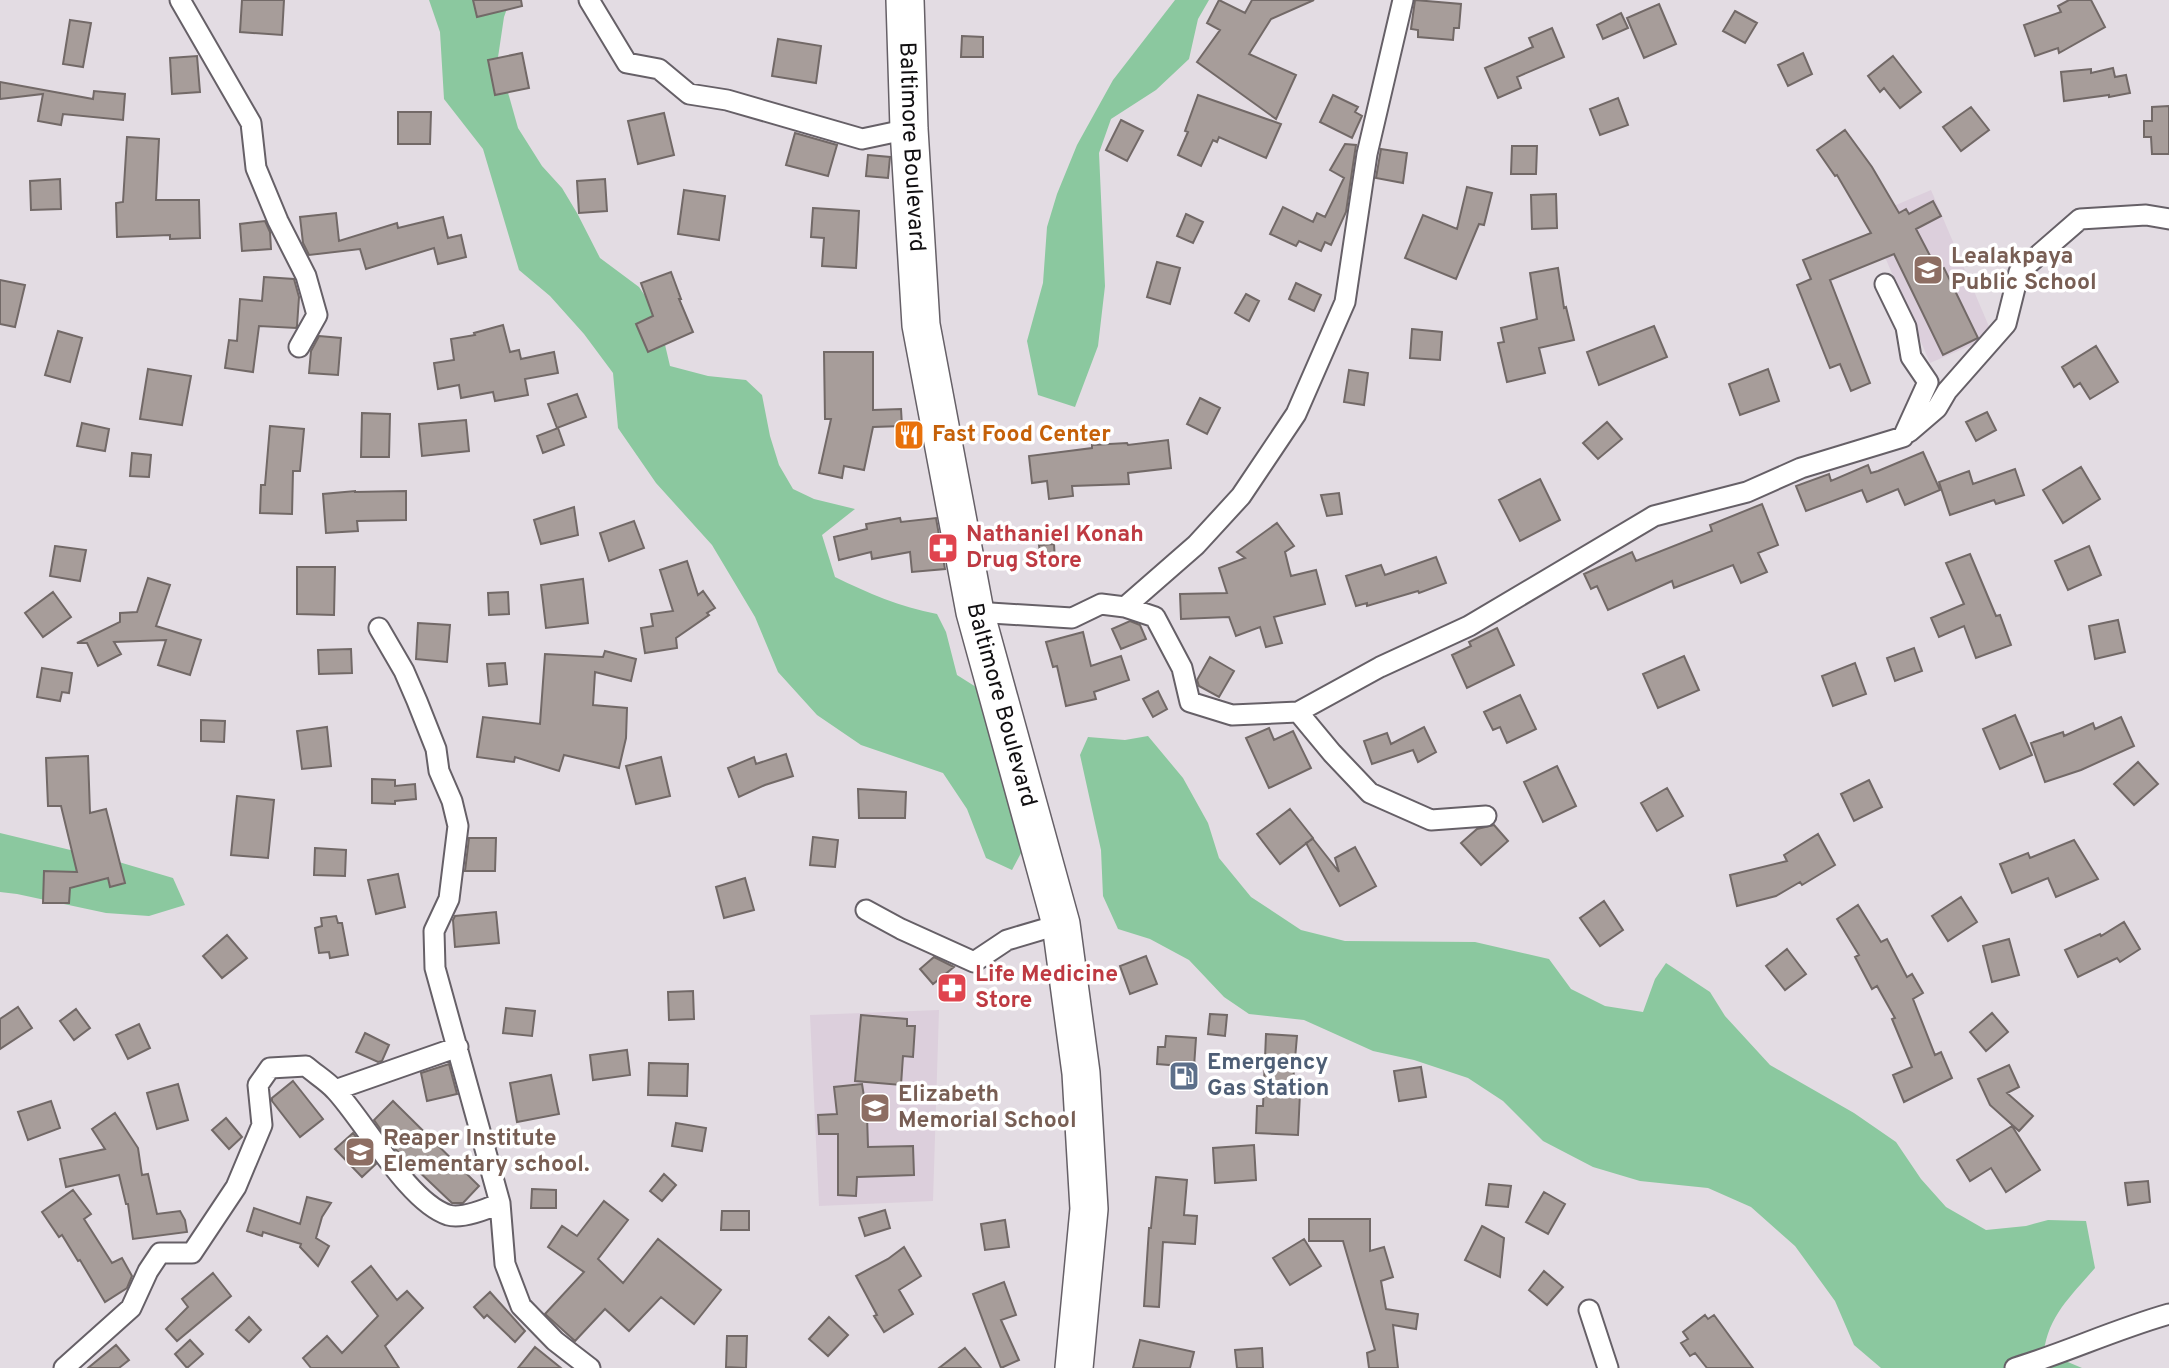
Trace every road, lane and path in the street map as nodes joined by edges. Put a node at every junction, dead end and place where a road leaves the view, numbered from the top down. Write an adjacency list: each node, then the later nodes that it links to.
1 (180, 0): 8 (street)
2 (589, 0): 5 (street)
3 (905, 0): 5 (highway, Baltimore Boulevard)
4 (1403, 0): 10 (street)
5 (909, 129): 11 (highway, Baltimore Boulevard)
6 (2169, 219): 9 (street)
7 (1885, 284): 9 (street)
8 (299, 347)
9 (1903, 437): 13 (street)
10 (1125, 607): 11 (street); 13 (street)
11 (975, 612): 16 (highway, Baltimore Boulevard)
12 (379, 628): 17 (street)
13 (1298, 712): 14 (street)
14 (1486, 816)
15 (866, 910): 16 (street)
16 (1061, 924): 24 (highway, Baltimore Boulevard)
17 (458, 1047): 18 (street); 19 (street)
18 (335, 1090): 19 (street); 22 (street)
19 (500, 1203): 23 (street)
20 (1589, 1310): 25 (street)
21 (2169, 1314): 26 (street)
22 (64, 1368)
23 (590, 1368)
24 (1074, 1368)
25 (1608, 1368)
26 (2015, 1368)

